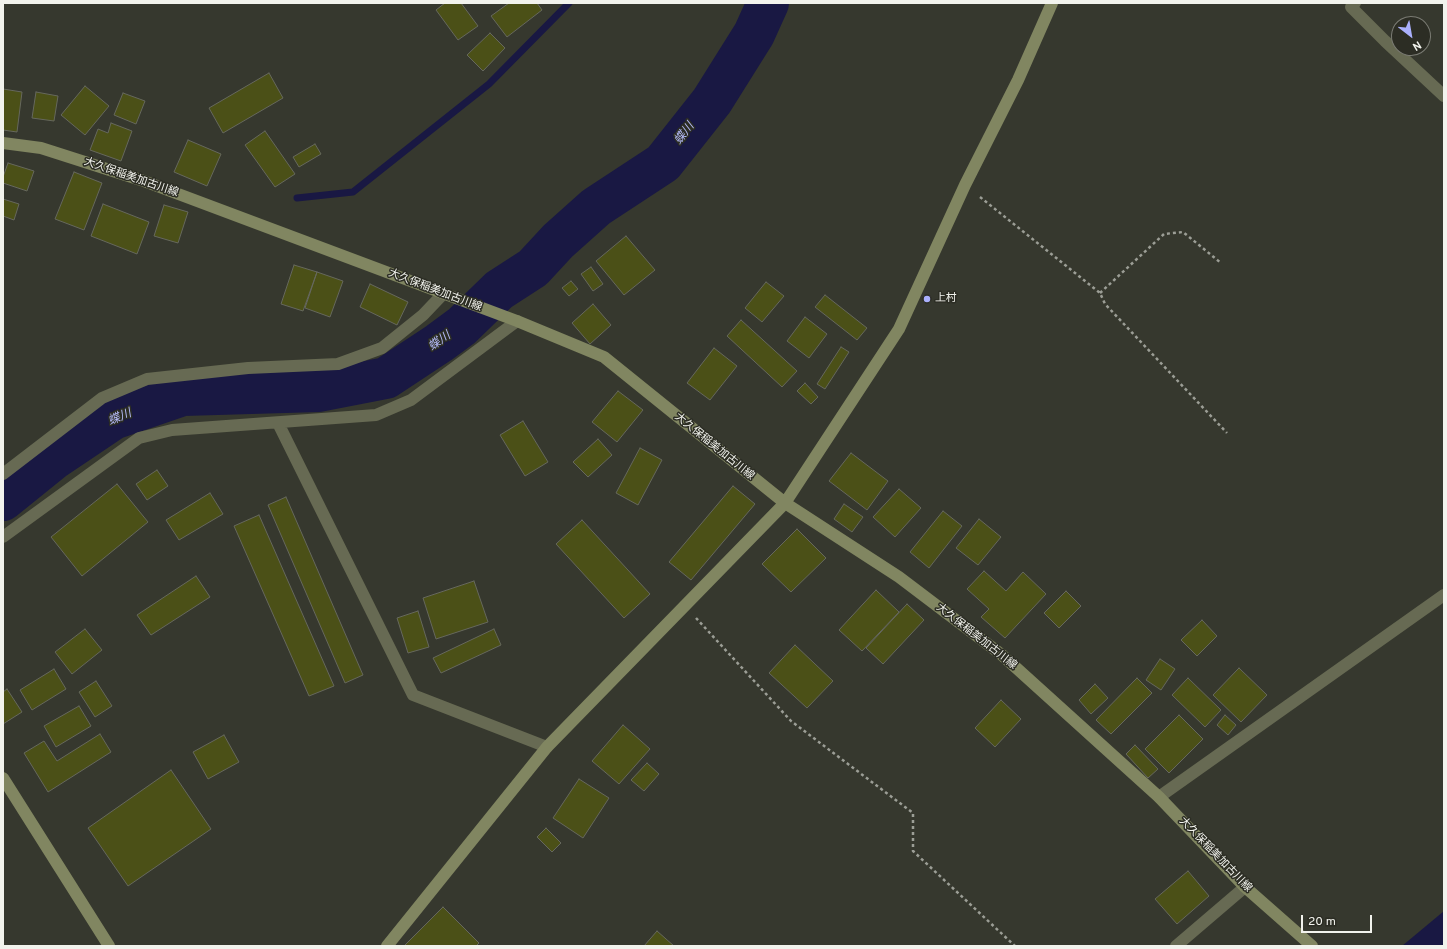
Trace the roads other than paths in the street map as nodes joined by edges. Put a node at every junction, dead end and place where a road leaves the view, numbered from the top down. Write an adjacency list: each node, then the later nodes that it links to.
1 (1052, 3): 9 (main road)
2 (1355, 3): 3 (street)
3 (1444, 96)
4 (3, 143): 5 (main road, 大久保稲美加古川線)
5 (443, 294): 6 (main road, 大久保稲美加古川線); 8 (street)
6 (517, 322): 7 (street); 9 (main road, 大久保稲美加古川線)
7 (278, 423): 10 (street); 12 (street)
8 (3, 474)
9 (785, 503): 12 (main road); 14 (main road, 大久保稲美加古川線)
10 (3, 537)
11 (1444, 595): 14 (street)
12 (547, 747): 17 (main road)
13 (3, 778): 16 (main road)
14 (1159, 797): 15 (main road, 大久保稲美加古川線)
15 (1245, 887): 18 (street); 19 (main road, 大久保稲美加古川線)
16 (109, 946)
17 (387, 946)
18 (1176, 946)
19 (1312, 946)

